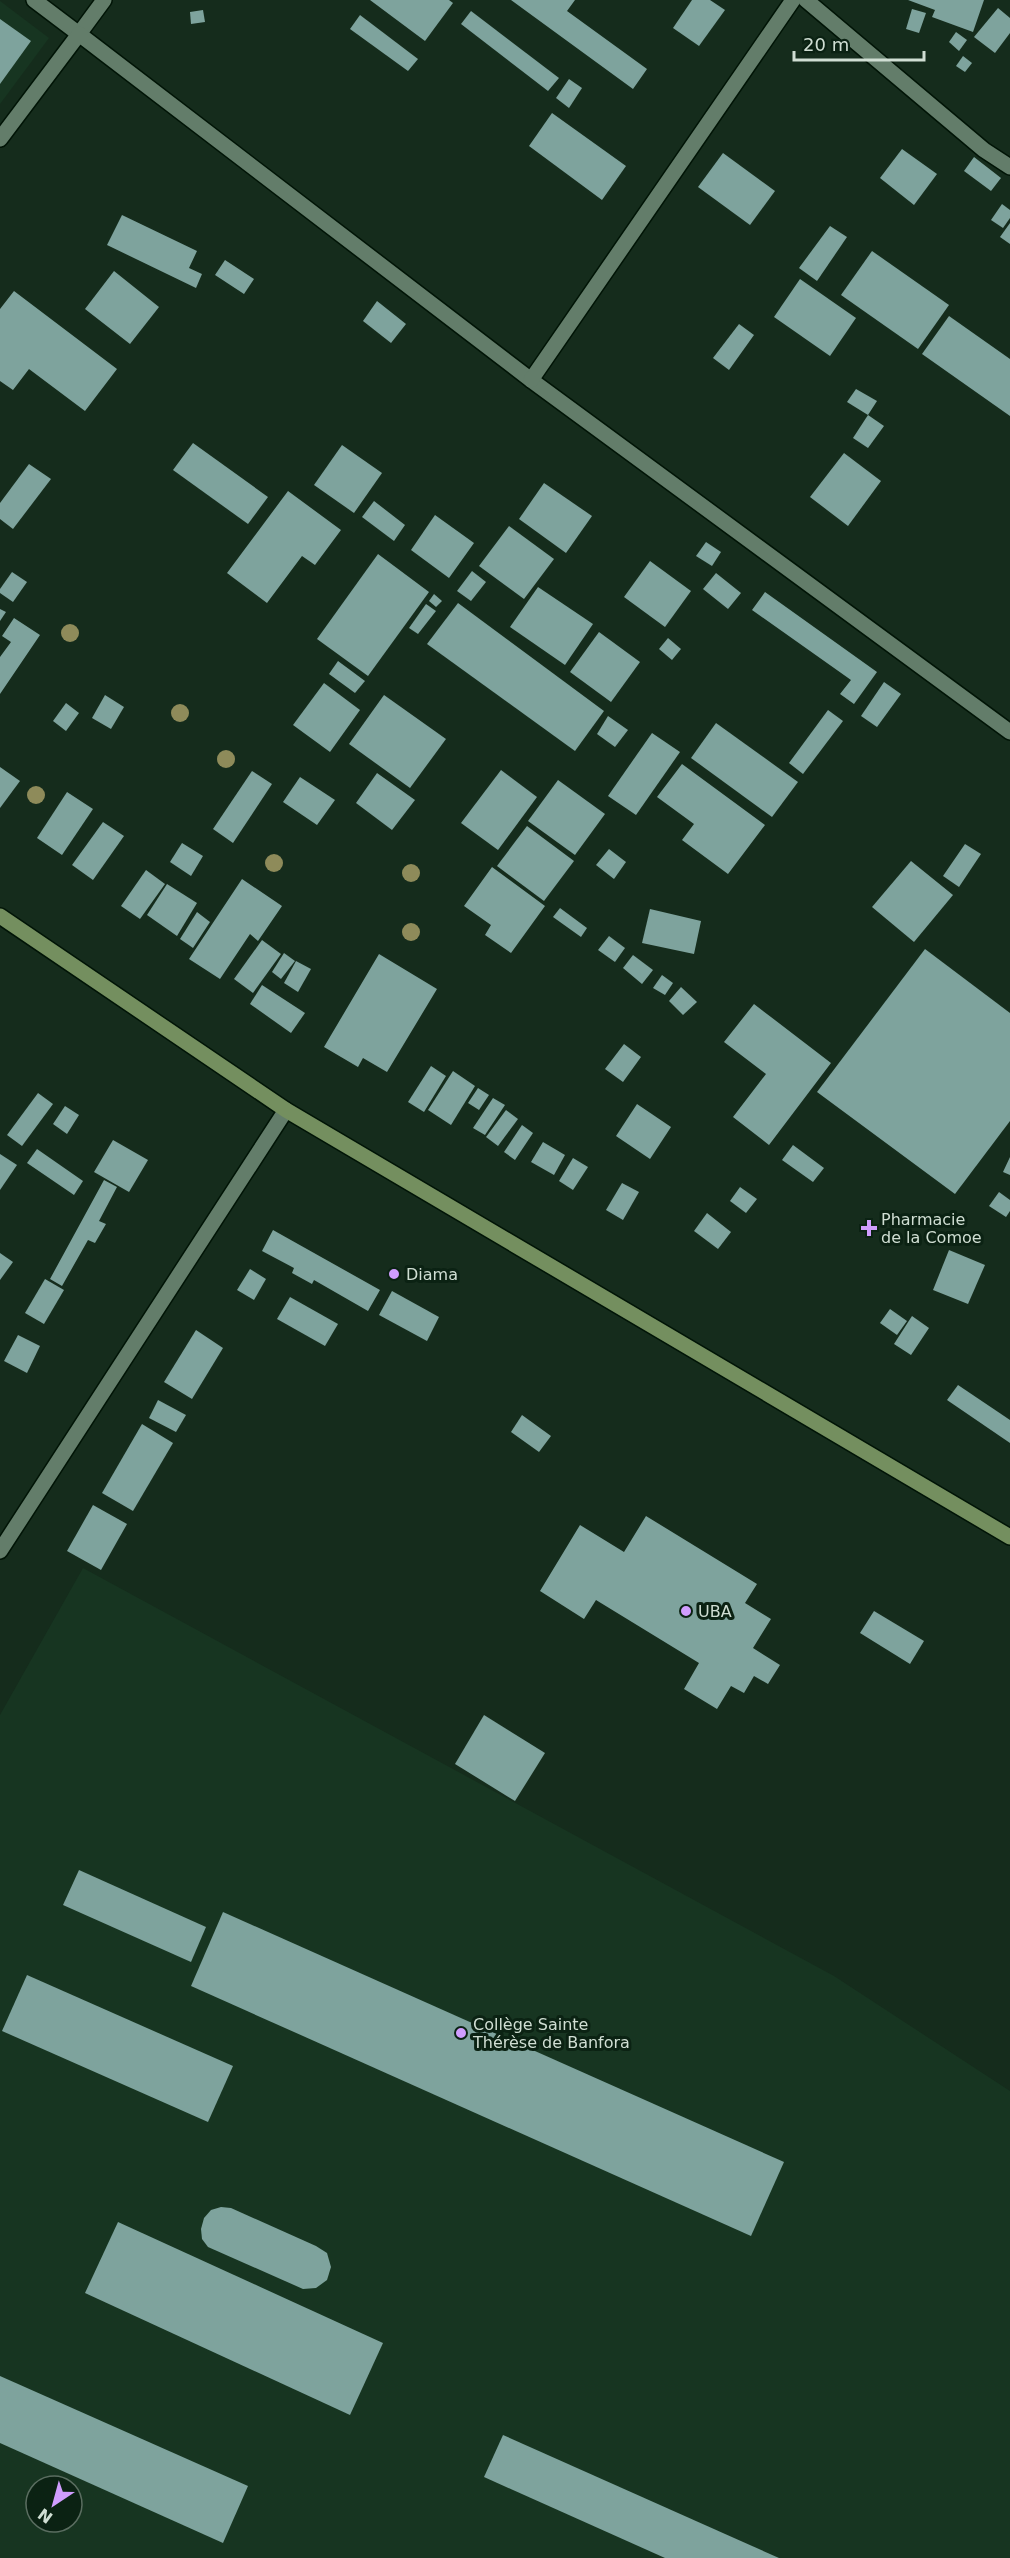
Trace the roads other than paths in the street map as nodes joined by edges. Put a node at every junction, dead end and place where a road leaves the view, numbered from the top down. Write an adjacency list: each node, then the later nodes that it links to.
1 (34, 0): 5 (street)
2 (104, 0): 5 (street)
3 (793, 0): 8 (street)
4 (806, 0): 7 (street)
5 (79, 34): 6 (street); 8 (street)
6 (0, 139)
7 (1010, 167)
8 (531, 381): 9 (street)
9 (1010, 732)
10 (1, 920): 11 (main road)
11 (286, 1110): 12 (main road); 13 (street)
12 (1010, 1537)
13 (0, 1551)

